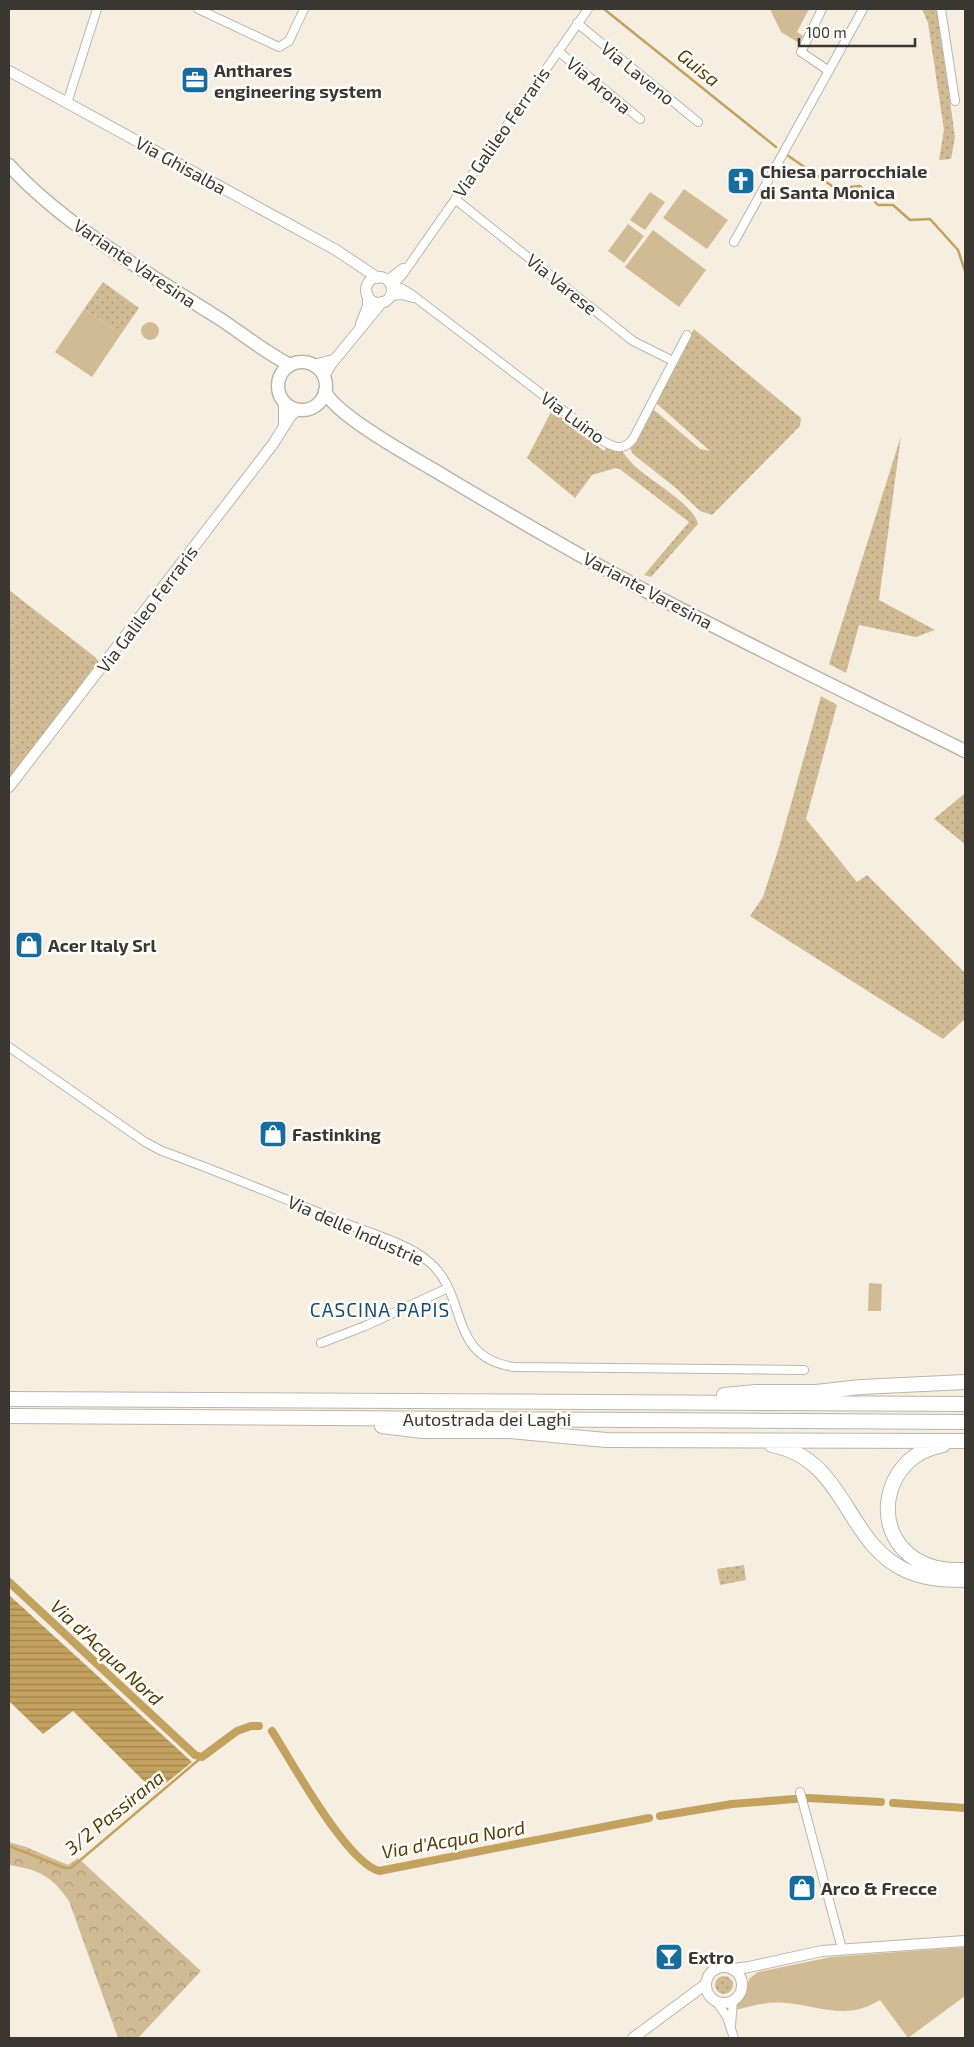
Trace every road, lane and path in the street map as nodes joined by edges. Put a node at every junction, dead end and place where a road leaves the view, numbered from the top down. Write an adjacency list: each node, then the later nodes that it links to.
1 (97, 9): 13 (street)
2 (198, 9): 3 (street)
3 (304, 9)
4 (588, 9): 8 (street, Via Galileo Ferraris)
5 (822, 9): 11 (street)
6 (863, 9): 11 (street)
7 (940, 9): 12 (street)
8 (577, 23): 9 (street, Via Galileo Ferraris); 15 (street, Via Laveno)
9 (558, 51): 14 (street, Via Arona); 17 (street, Via Galileo Ferraris)
10 (9, 71): 13 (street, Via Ghisalba)
11 (829, 71): 18 (street)
12 (956, 101)
13 (67, 103): 19 (street, Via Ghisalba)
14 (640, 119)
15 (698, 122)
16 (9, 165): 25 (main road, Variante Varesina)
17 (455, 199): 20 (street, Via Galileo Ferraris); 27 (street, Via Varese)
18 (734, 242)
19 (352, 261): 20 (street, Via Ghisalba); 21 (street, Via Ghisalba)
20 (388, 286): 21 (street); 22 (street); 27 (street, Via Luino)
21 (368, 292): 22 (street); 23 (street)
22 (382, 302): 23 (street)
23 (357, 333): 26 (street)
24 (687, 335): 27 (street, Via Luino)
25 (268, 353): 28 (main road, Variante Varesina); 31 (main road, Variante Varesina)
26 (334, 360): 29 (street); 30 (street)
27 (673, 361)
28 (290, 365): 29 (main road, Variante Varesina); 31 (main road)
29 (314, 365): 30 (main road)
30 (324, 376): 32 (main road)
31 (280, 377): 33 (main road, Variante Varesina)
32 (325, 392): 34 (main road); 36 (main road, Variante Varesina)
33 (284, 402): 35 (main road); 37 (street)
34 (314, 406): 35 (main road, Variante Varesina); 36 (main road, Variante Varesina)
35 (298, 409): 37 (street, Via Galileo Ferraris)
36 (341, 411): 38 (main road, Variante Varesina)
37 (283, 428): 39 (street, Via Galileo Ferraris)
38 (965, 752)
39 (9, 788)
40 (9, 1047): 41 (street, Via delle Industrie)
41 (448, 1288): 42 (street); 43 (street, Via delle Industrie)
42 (321, 1344)
43 (804, 1370)
44 (965, 1382): 45 (highway)
45 (911, 1386): 46 (highway); 48 (highway)
46 (965, 1386)
47 (9, 1399): 48 (highway, Autostrada dei Laghi)
48 (659, 1402): 49 (highway, Autostrada dei Laghi)
49 (965, 1404)
50 (9, 1416): 51 (highway, Autostrada dei Laghi)
51 (317, 1418): 52 (highway, Autostrada dei Laghi); 53 (highway)
52 (965, 1422)
53 (691, 1441): 54 (highway); 57 (highway)
54 (965, 1441)
55 (965, 1445): 56 (highway)
56 (965, 1570)
57 (965, 1580)
58 (800, 1792): 60 (street)
59 (965, 1941): 60 (street)
60 (842, 1949): 61 (street)
61 (763, 1964): 62 (street); 63 (street)
62 (733, 1969): 63 (street); 64 (street)
63 (742, 1982): 66 (street)
64 (706, 1984): 65 (street); 67 (street)
65 (715, 2000): 66 (street); 67 (street); 68 (street)
66 (733, 2001): 68 (street)
67 (668, 2015): 69 (street)
68 (731, 2027): 70 (street)
69 (633, 2038)
70 (734, 2038)

